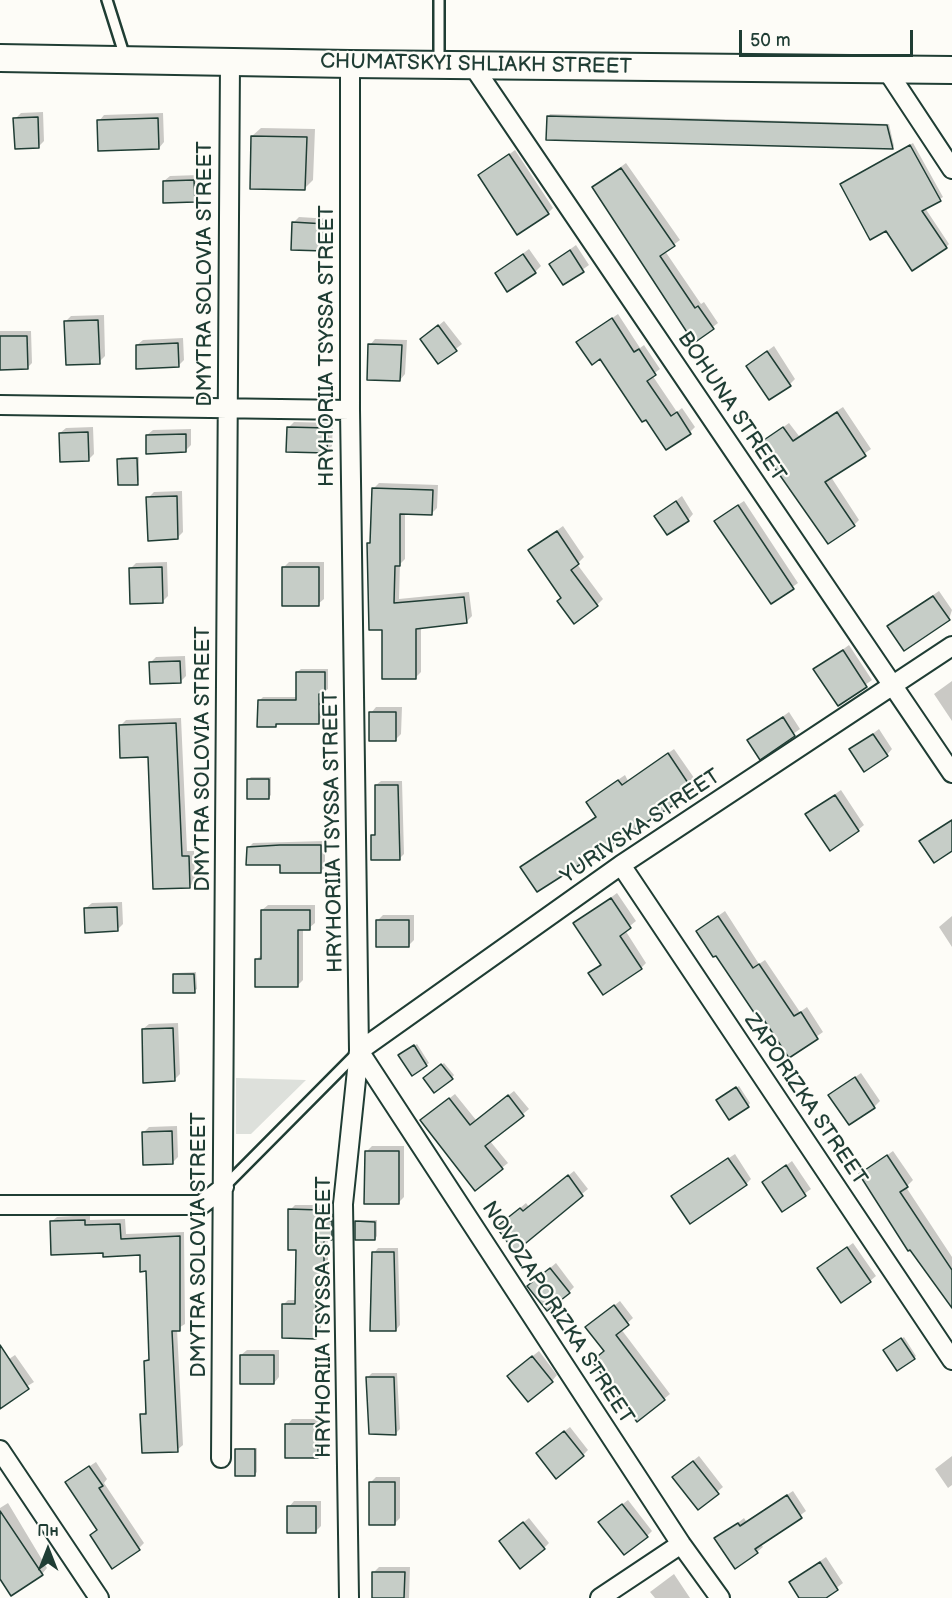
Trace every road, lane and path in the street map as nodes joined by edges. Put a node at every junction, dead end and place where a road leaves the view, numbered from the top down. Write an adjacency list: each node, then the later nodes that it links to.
1 (106, 0): 4 (lane)
2 (439, 0): 7 (lane)
3 (0, 57): 4 (main road, CHUMATSKYI SHLIAKH STREET)
4 (126, 60): 5 (main road, CHUMATSKYI SHLIAKH STREET)
5 (230, 62): 6 (main road, CHUMATSKYI SHLIAKH STREET); 13 (street, DMYTRA SOLOVIA STREET)
6 (350, 64): 7 (main road, CHUMATSKYI SHLIAKH STREET); 14 (street, HRYHORIIA TSYSSA STREET)
7 (439, 65): 8 (main road, CHUMATSKYI SHLIAKH STREET)
8 (473, 66): 9 (main road, CHUMATSKYI SHLIAKH STREET); 16 (street, BOHUNA STREET)
9 (886, 69): 10 (main road, CHUMATSKYI SHLIAKH STREET); 11 (street)
10 (952, 70)
11 (952, 169)
12 (0, 405): 13 (street)
13 (228, 408): 14 (street); 20 (street, DMYTRA SOLOVIA STREET)
14 (350, 410): 19 (street, HRYHORIIA TSYSSA STREET)
15 (952, 646): 16 (street, YURIVSKA STREET)
16 (893, 686): 17 (street, BOHUNA STREET); 18 (street, YURIVSKA STREET)
17 (952, 773)
18 (621, 865): 19 (street, YURIVSKA STREET); 22 (street, ZAPORIZKA STREET)
19 (359, 1051): 20 (lane); 25 (street, NOVOZAPORIZKA STREET); 27 (street, HRYHORIIA TSYSSA STREET)
20 (224, 1187): 21 (street); 24 (street, DMYTRA SOLOVIA STREET)
21 (0, 1205)
22 (952, 1360)
23 (0, 1449): 26 (street)
24 (221, 1458)
25 (681, 1544): 28 (street); 29 (street, NOVOZAPORIZKA STREET)
26 (99, 1598)
27 (349, 1598)
28 (600, 1598)
29 (720, 1598)

